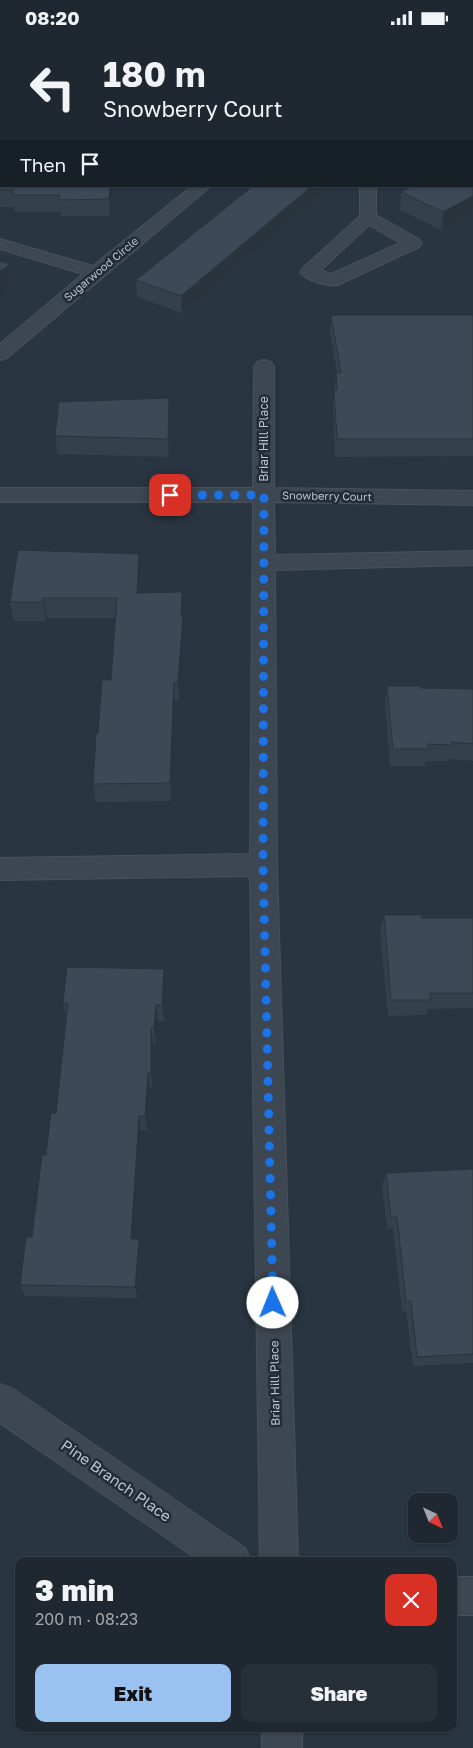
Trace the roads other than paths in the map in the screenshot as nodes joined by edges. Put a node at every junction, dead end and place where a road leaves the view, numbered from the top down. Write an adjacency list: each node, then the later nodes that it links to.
1 (202, 187): 5 (street, Sugarwood Circle)
2 (368, 187): 3 (street)
3 (368, 217): 3 (street)
4 (0, 245): 5 (street)
5 (96, 272): 6 (street, Sugarwood Circle)
6 (0, 354)
7 (264, 366): 9 (street, Briar Hill Place)
8 (0, 495): 9 (street, Snowberry Court)
9 (264, 495): 10 (street, Snowberry Court); 12 (street, Briar Hill Place)
10 (473, 498)
11 (473, 558): 12 (street)
12 (265, 563): 13 (street, Briar Hill Place)
13 (263, 865): 14 (street); 17 (street, Briar Hill Place)
14 (0, 869)
15 (0, 1401): 16 (street, Pine Branch Place)
16 (226, 1557)
17 (279, 1557)
18 (457, 1596): 19 (street)
19 (473, 1596)
20 (282, 1732): 21 (street)
21 (282, 1748)

